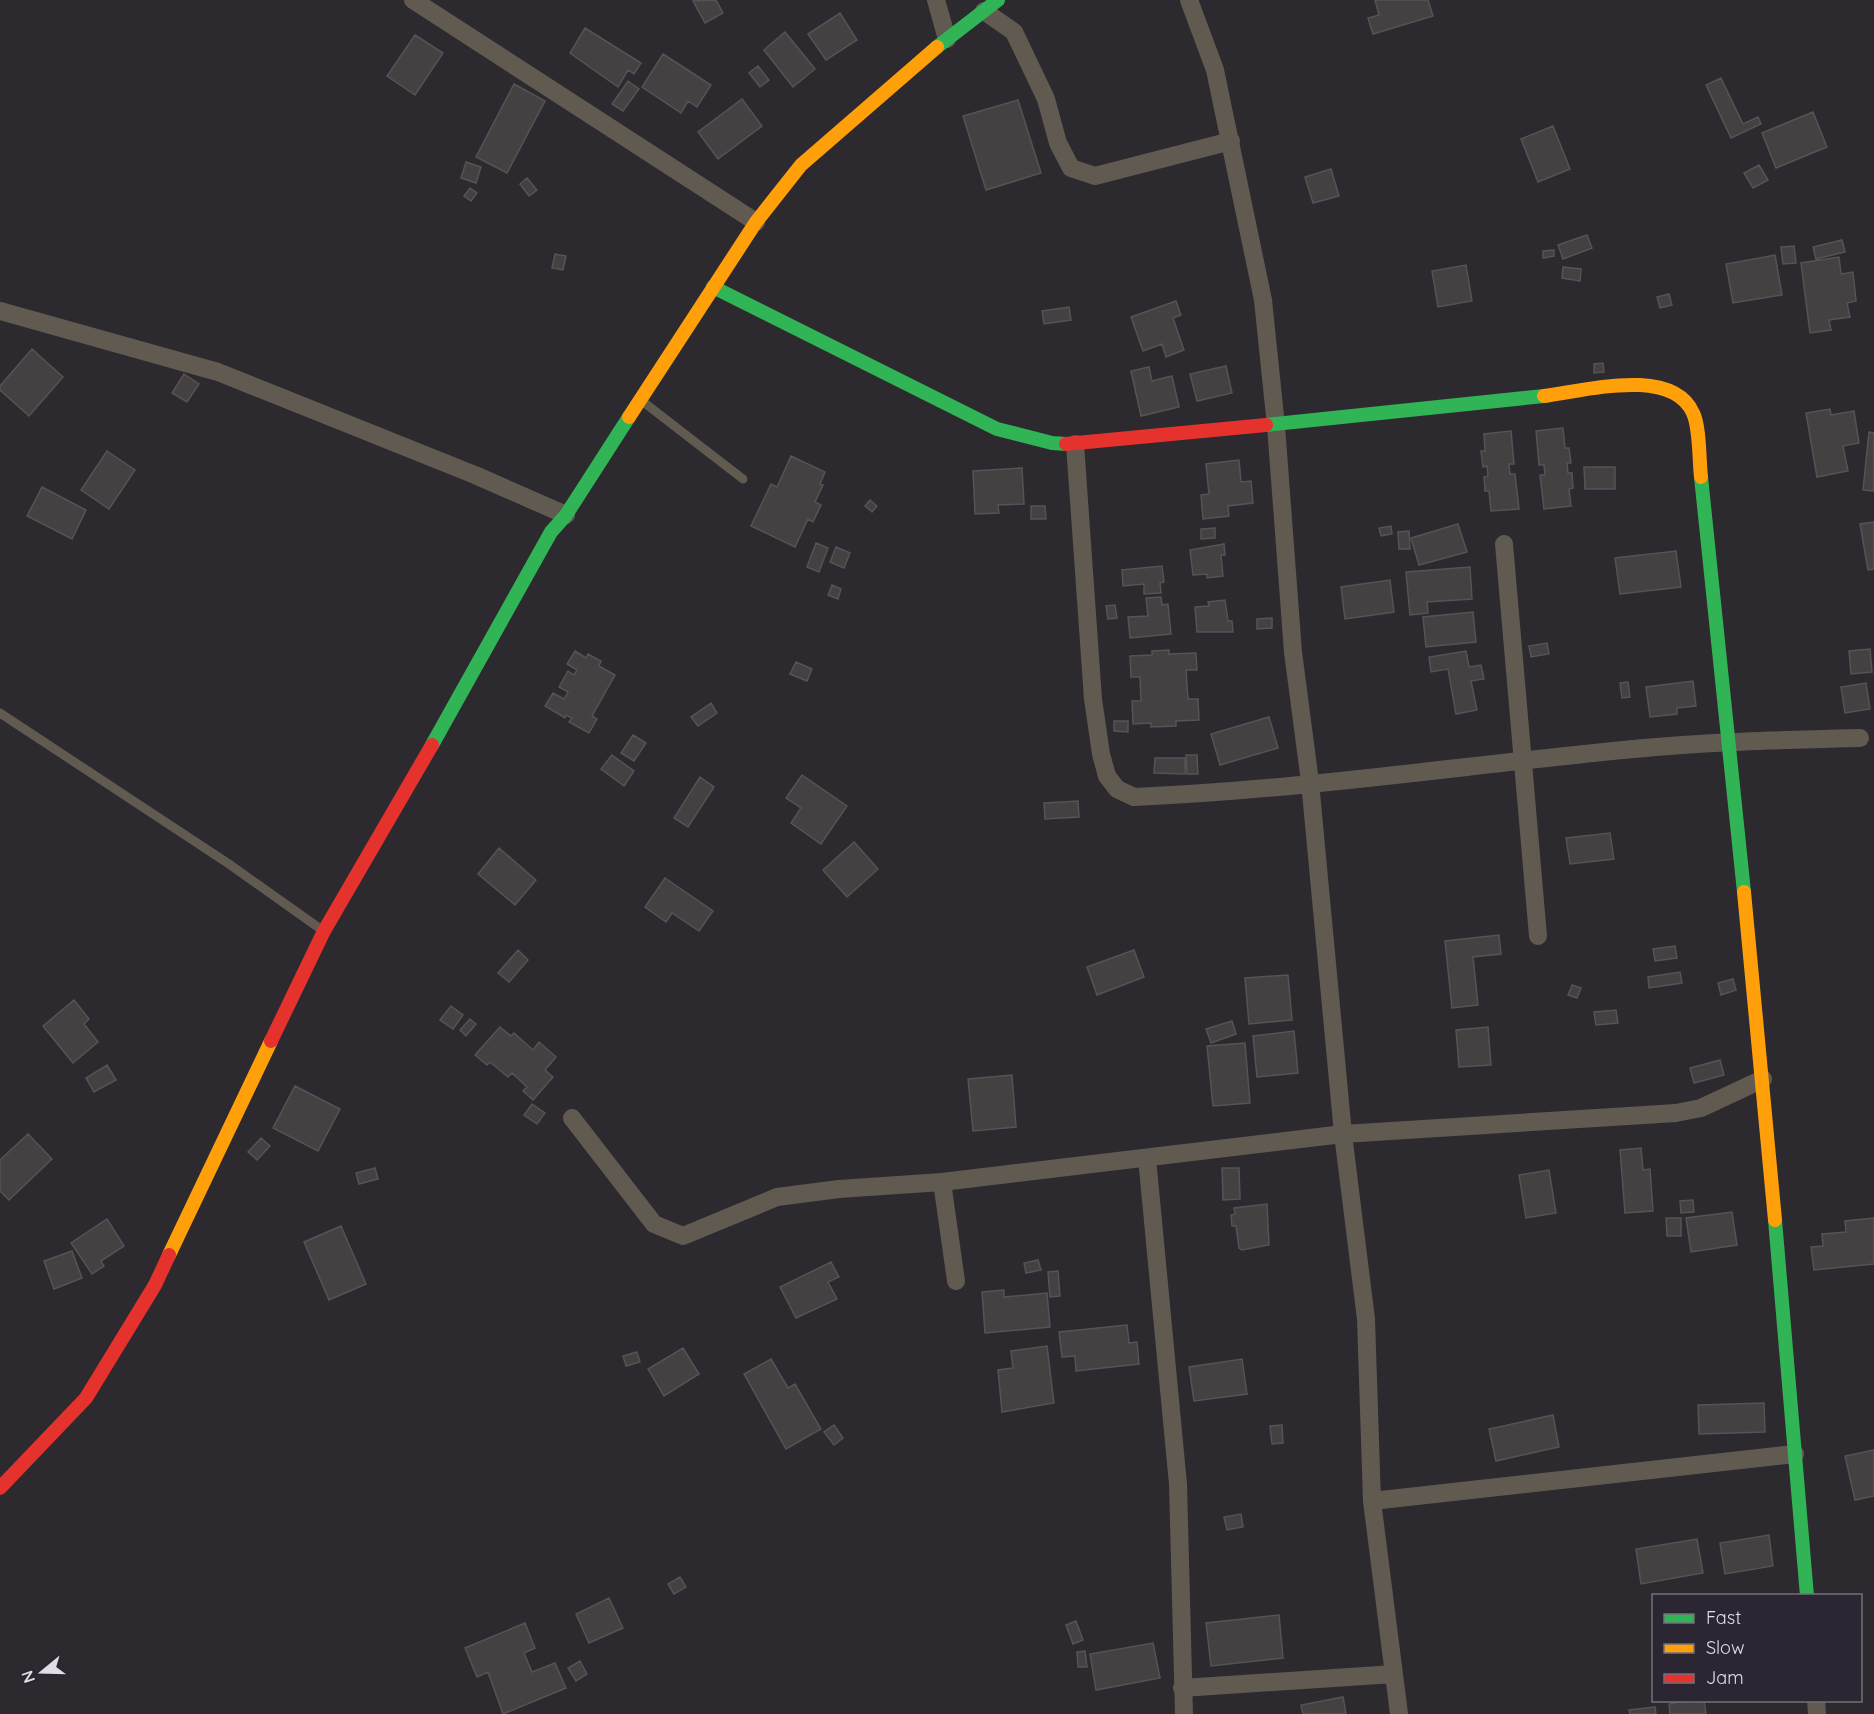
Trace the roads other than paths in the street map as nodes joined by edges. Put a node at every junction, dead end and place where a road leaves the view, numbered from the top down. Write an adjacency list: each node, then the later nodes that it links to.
1 (413, 0): 7 (street)
2 (936, 0): 5 (street)
3 (1189, 0): 6 (street)
4 (991, 5): 5 (street); 6 (street)
5 (947, 39): 7 (street)
6 (1231, 141): 11 (street)
7 (756, 222): 8 (street)
8 (713, 286): 10 (street); 12 (street)
9 (0, 311): 14 (street)
10 (640, 399): 13 (lane); 14 (street)
11 (1276, 426): 12 (street); 18 (street); 20 (street)
12 (1075, 444): 20 (street)
13 (743, 479)
14 (566, 516): 21 (street)
15 (1504, 544): 19 (street)
16 (0, 713): 21 (lane)
17 (1860, 738): 18 (street)
18 (1730, 741): 19 (street); 23 (street)
19 (1523, 761): 20 (street); 22 (street)
20 (1310, 782): 25 (street)
21 (324, 931): 30 (street)
22 (1539, 936)
23 (1763, 1079): 25 (street); 29 (street)
24 (572, 1118): 27 (street)
25 (1343, 1134): 26 (street); 31 (street)
26 (1147, 1158): 27 (street); 34 (street)
27 (942, 1182): 28 (street)
28 (956, 1281)
29 (1795, 1454): 31 (street); 32 (street)
30 (0, 1488)
31 (1372, 1501): 33 (street)
32 (1807, 1594)
33 (1394, 1674): 34 (street); 36 (street)
34 (1182, 1688): 35 (street)
35 (1184, 1714)
36 (1399, 1714)

